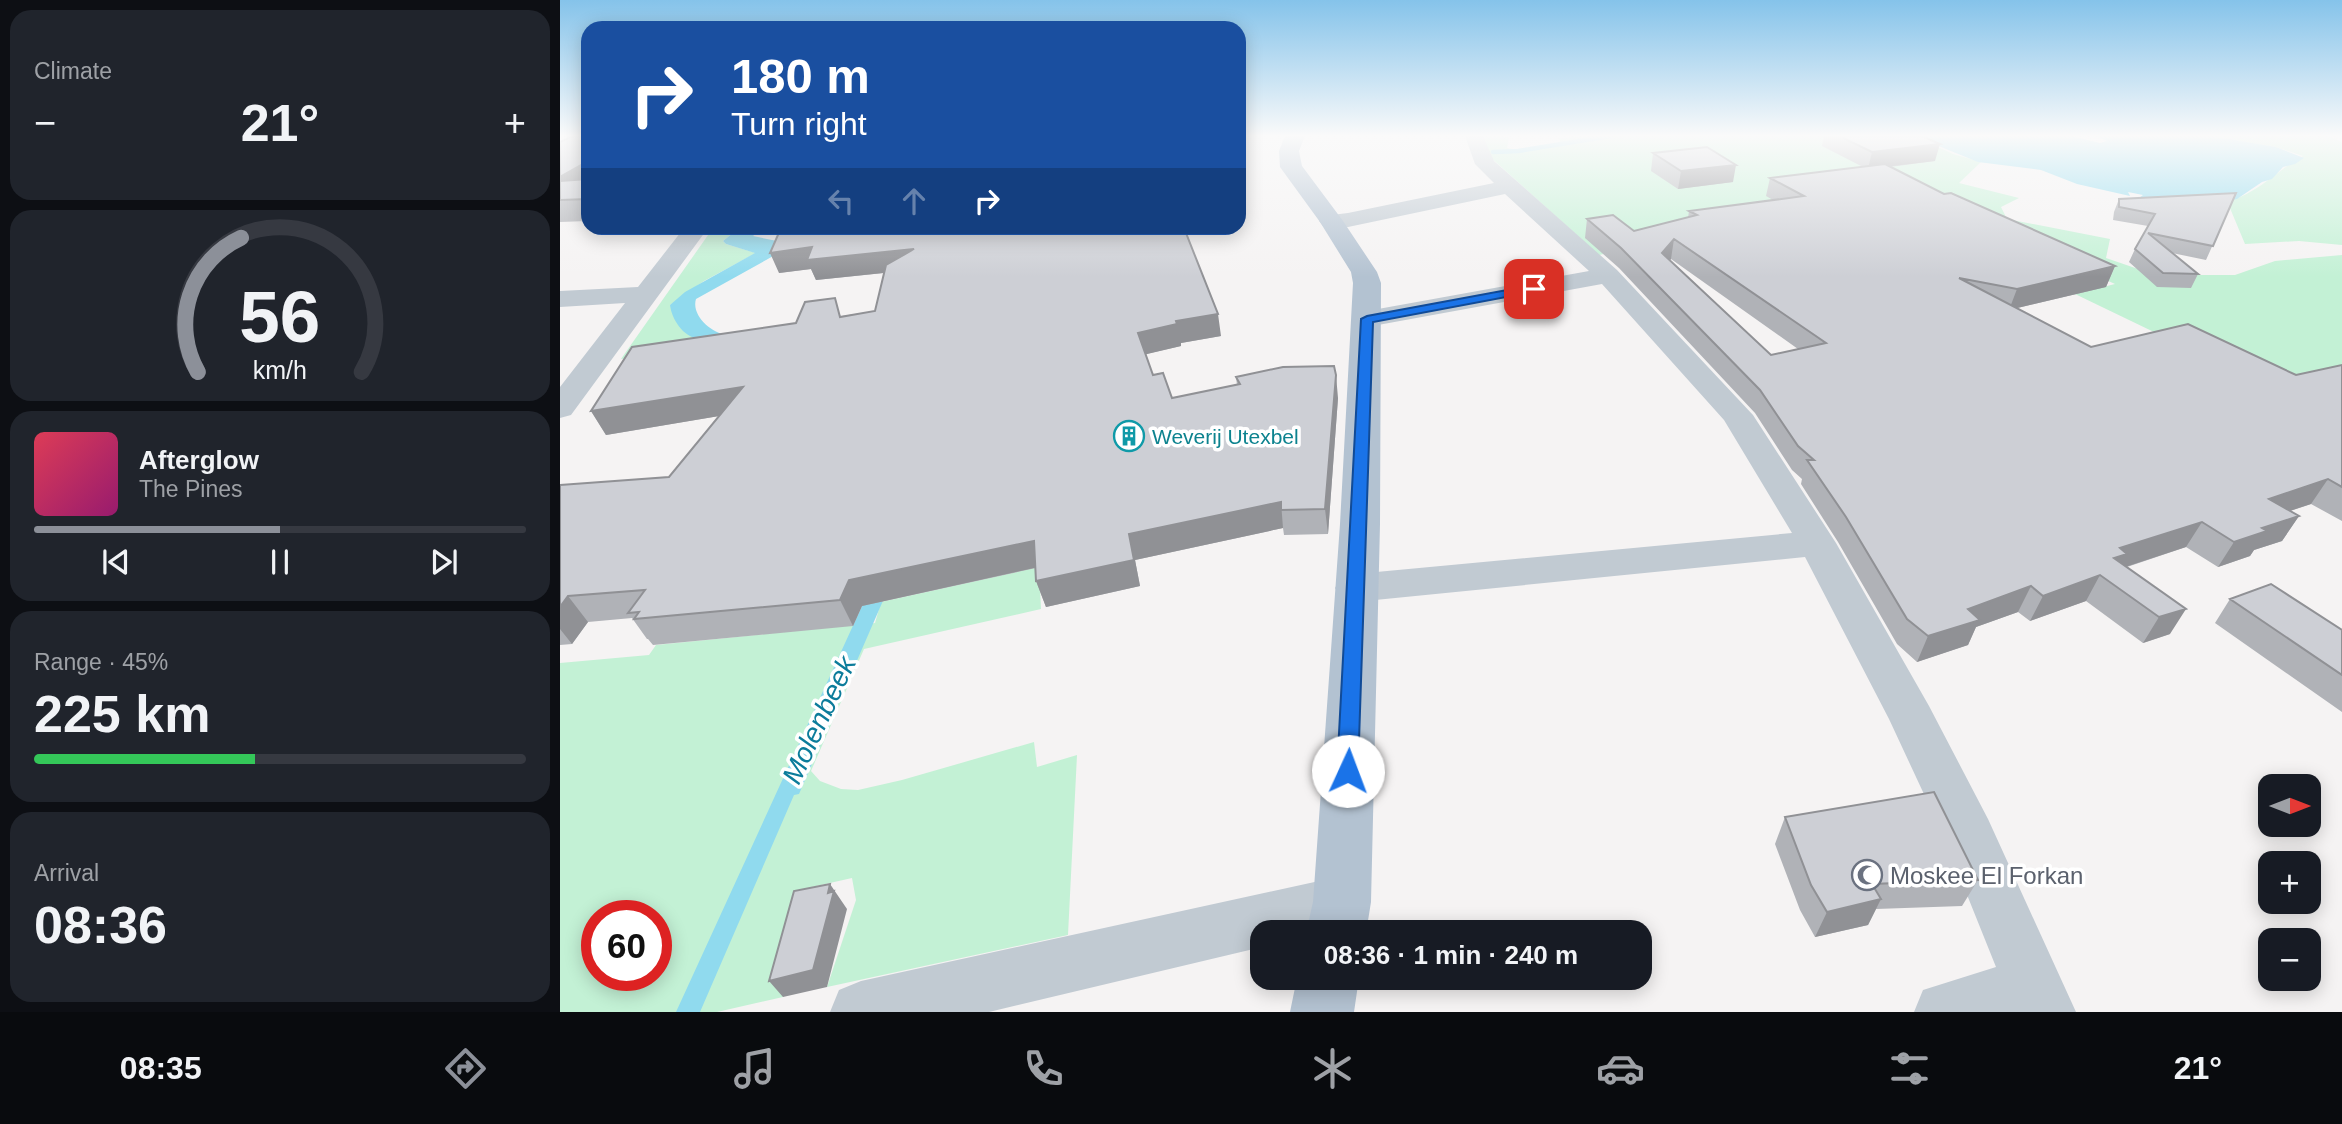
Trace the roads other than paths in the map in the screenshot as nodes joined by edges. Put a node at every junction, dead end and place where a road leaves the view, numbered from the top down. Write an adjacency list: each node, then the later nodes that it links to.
1 (1304, 183): 4 (main road)
2 (1503, 183): 3 (street)
3 (1507, 187): 4 (street); 6 (street)
4 (1331, 221): 9 (main road)
5 (691, 235): 7 (street)
6 (1608, 275): 9 (street); 11 (street)
7 (647, 294): 8 (street); 10 (street)
8 (560, 299)
9 (1367, 319): 12 (main road)
10 (560, 408)
11 (1817, 543): 12 (street); 15 (street)
12 (1355, 588): 13 (main road)
13 (1339, 917): 16 (street)
14 (1326, 990): 17 (main road)
15 (2039, 999): 18 (street)
16 (861, 1012)
17 (1322, 1012)
18 (1945, 1012)

